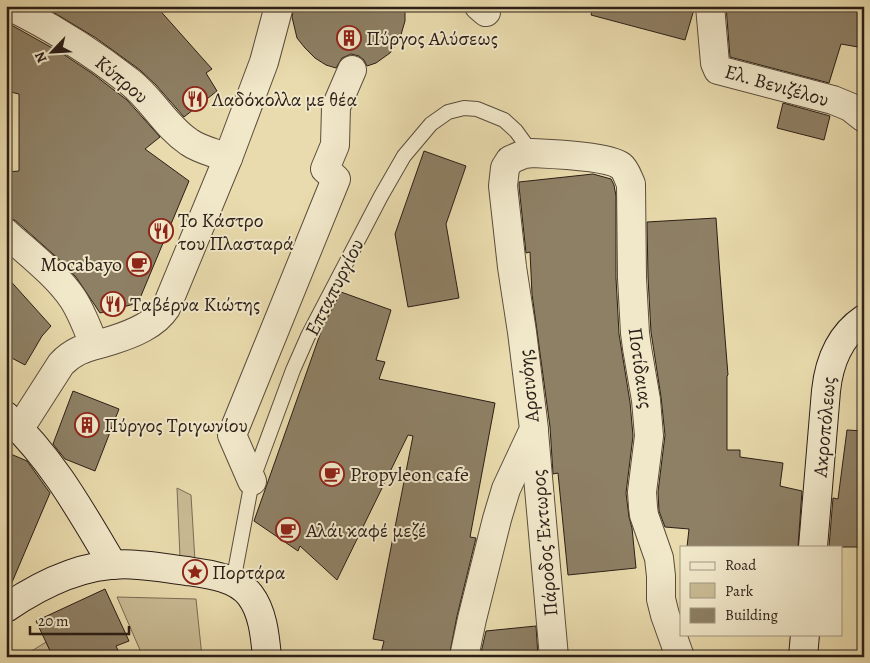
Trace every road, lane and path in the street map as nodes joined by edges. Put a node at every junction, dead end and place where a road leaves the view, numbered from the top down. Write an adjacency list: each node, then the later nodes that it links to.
1 (279, 6): 7 (street)
2 (710, 6): 5 (street, Ελ. Βενιζέλου)
3 (12, 7): 7 (street, Κύπρου)
4 (352, 70): 13 (street)
5 (864, 118)
6 (532, 153): 12 (street, Αρσινόης); 13 (lane, Επταπυργίου); 22 (street, Ποτίδαιας)
7 (228, 158): 10 (street)
8 (6, 233): 10 (street)
9 (864, 319): 14 (street, Ακροπόλεως)
10 (94, 345): 11 (street)
11 (13, 422): 15 (street)
12 (534, 429): 20 (street, Αρσινόης); 21 (street, Πάροδος Έκτωρος)
13 (252, 481): 16 (lane, Επταπυργίου)
14 (814, 546)
15 (114, 565): 16 (street); 17 (street)
16 (242, 590): 19 (street)
17 (6, 608)
18 (805, 636): 23 (street)
19 (267, 657)
20 (464, 657)
21 (554, 657)
22 (680, 657)
23 (803, 657)

